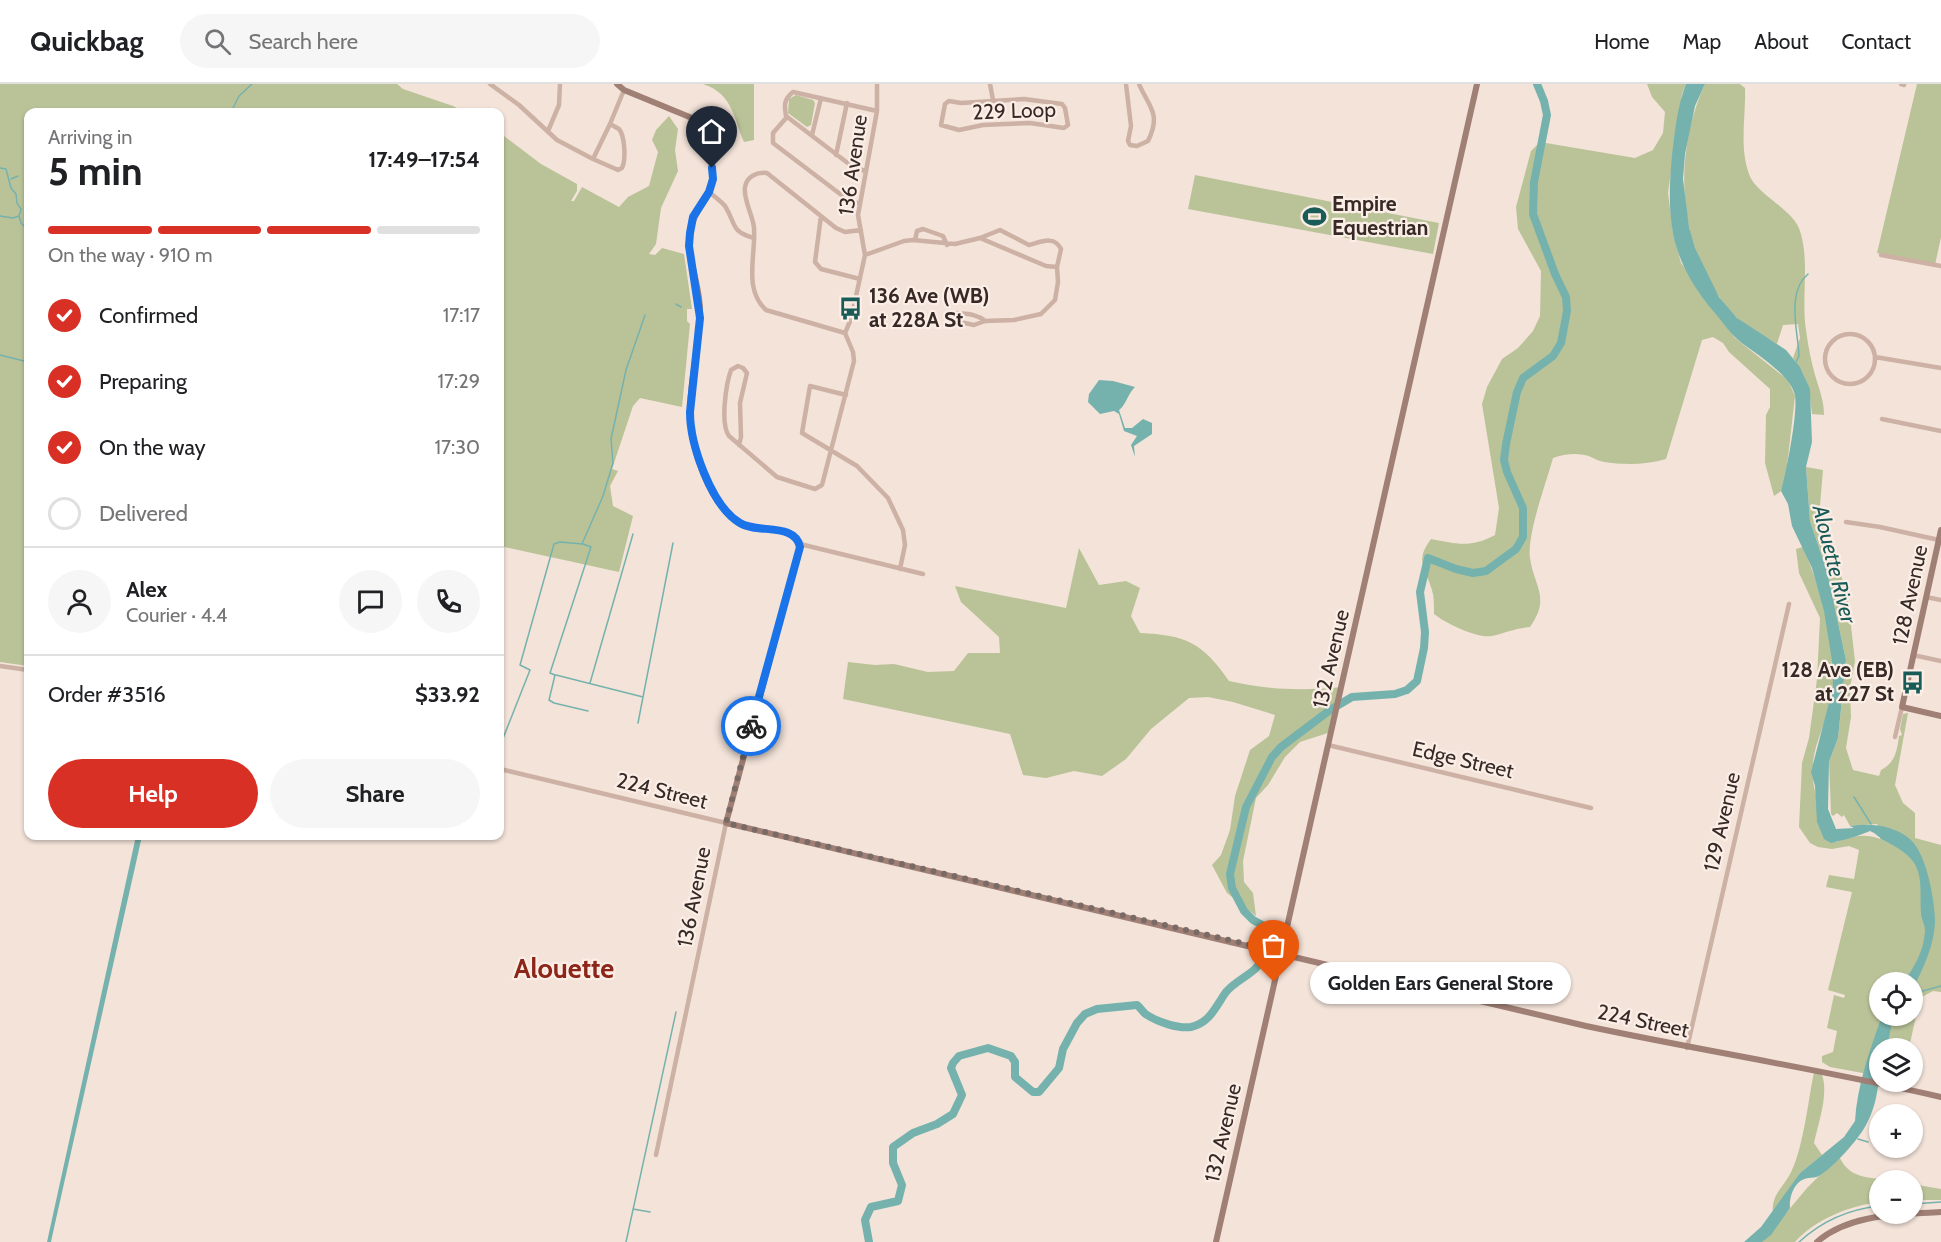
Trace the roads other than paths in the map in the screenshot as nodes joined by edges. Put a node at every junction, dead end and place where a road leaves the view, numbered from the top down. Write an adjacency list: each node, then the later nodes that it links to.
1 (490, 84): 16 (street)
2 (560, 84): 16 (street)
3 (617, 84): 9 (street)
4 (877, 84): 13 (street, 136 Avenue)
5 (990, 84): 11 (street)
6 (1126, 84): 7 (street)
7 (1139, 84)
8 (1477, 84): 59 (street, 132 Avenue)
9 (624, 90): 15 (street); 21 (street)
10 (821, 98): 12 (street); 14 (street); 17 (street)
11 (993, 100): 11 (street, 229 Loop)
12 (847, 104): 13 (street); 18 (street)
13 (877, 111): 20 (street, 136 Avenue)
14 (788, 117): 17 (street); 22 (street)
15 (610, 124): 19 (street); 19 (street)
16 (548, 131): 19 (street)
17 (812, 135): 18 (street)
18 (836, 155): 20 (street)
19 (593, 159)
20 (865, 171): 22 (street, 136 Avenue)
21 (709, 192): 25 (street); 46 (street)
22 (860, 204): 24 (street, 136 Avenue)
23 (820, 216): 24 (street); 25 (street); 33 (street)
24 (861, 230): 29 (street, 136 Avenue)
25 (754, 238): 35 (street)
26 (980, 238): 28 (street); 32 (street); 32 (street)
27 (915, 240): 28 (street); 28 (street); 29 (street)
28 (947, 245)
29 (865, 255): 33 (street, 136 Avenue)
30 (1881, 255): 31 (street)
31 (1941, 266)
32 (1057, 267): 34 (street)
33 (860, 279): 35 (street, 136 Avenue)
34 (985, 321): 34 (street)
35 (845, 333): 38 (street)
36 (1875, 357): 36 (street); 37 (street)
37 (1941, 368)
38 (846, 395): 42 (street); 42 (street)
39 (1882, 418): 40 (street)
40 (1941, 431)
41 (739, 445): 41 (street); 42 (street)
42 (830, 451): 47 (street)
43 (1846, 522): 45 (street)
44 (1941, 530): 45 (street, 128 Avenue)
45 (1940, 540): 49 (street, 128 Avenue)
46 (800, 544): 47 (street); 62 (street, 136 Avenue)
47 (900, 569): 48 (street)
48 (923, 574)
49 (1926, 597): 50 (street); 52 (street, 128 Avenue)
50 (1941, 600)
51 (1789, 604): 64 (street, 129 Avenue)
52 (1913, 655): 53 (street); 56 (street, 128 Avenue)
53 (1941, 661)
54 (0, 666): 55 (street)
55 (24, 669)
56 (1902, 707): 57 (street); 58 (street, 128 Avenue)
57 (1941, 716)
58 (1895, 737)
59 (1328, 745): 61 (street, Edge Street); 63 (street, 132 Avenue)
60 (504, 770): 62 (street, 224 Street)
61 (1591, 808)
62 (726, 823): 63 (street, 224 Street); 66 (street, 136 Avenue)
63 (1277, 952): 64 (street, 224 Street); 68 (street, 132 Avenue)
64 (1687, 1048): 65 (street, 224 Street)
65 (1941, 1097)
66 (656, 1155)
67 (1941, 1212): 69 (street)
68 (1216, 1242)
69 (1817, 1242)

